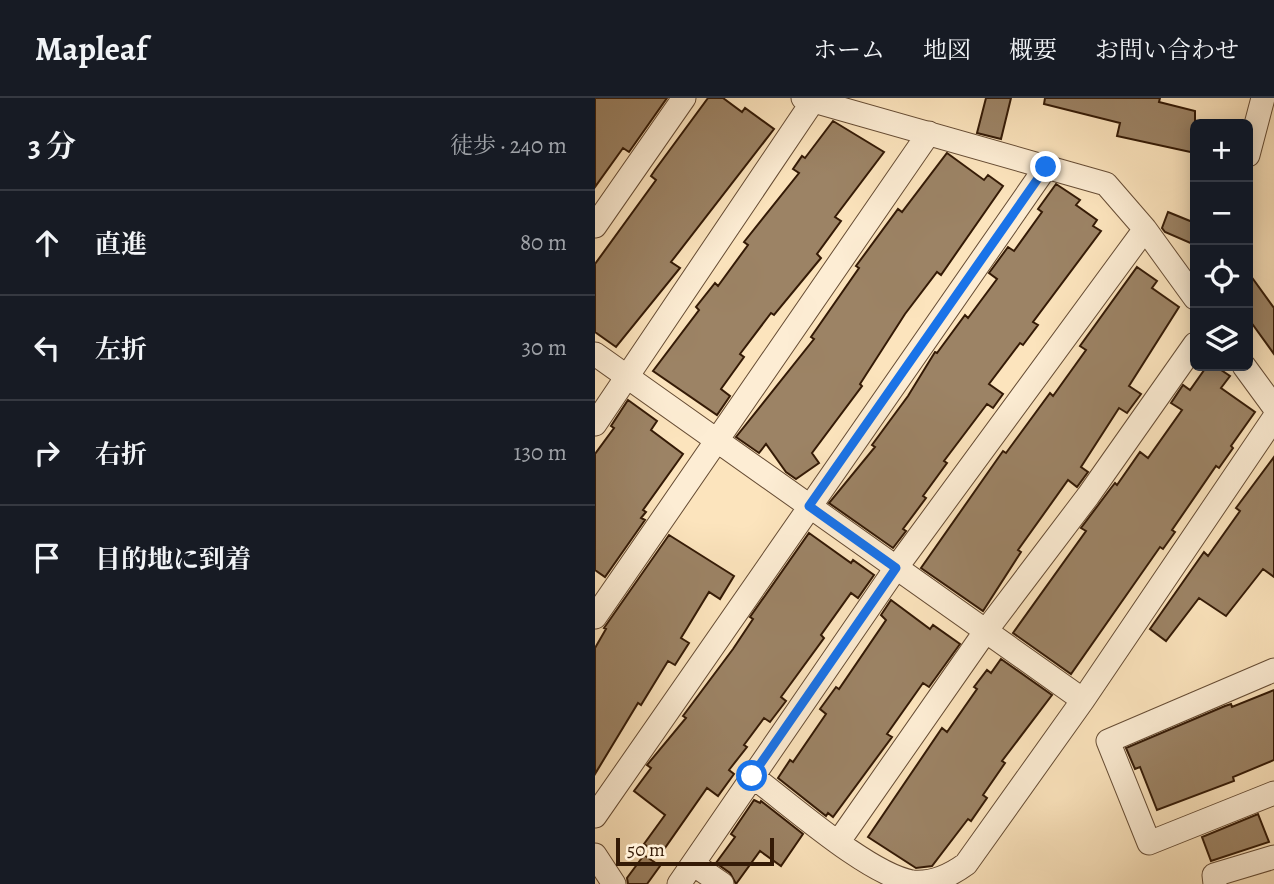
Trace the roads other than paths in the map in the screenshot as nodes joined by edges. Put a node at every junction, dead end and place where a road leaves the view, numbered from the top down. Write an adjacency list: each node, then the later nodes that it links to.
1 (684, 98): 7 (street)
2 (811, 99): 4 (street); 13 (street)
3 (1261, 101): 5 (street)
4 (929, 134): 6 (street); 17 (street)
5 (1253, 134)
6 (1046, 167): 8 (street); 18 (street)
7 (595, 226)
8 (1145, 229): 9 (street); 19 (street)
9 (1190, 292)
10 (1190, 351): 21 (street)
11 (595, 354): 13 (street)
12 (1248, 371): 14 (street)
13 (629, 376): 16 (street); 17 (street)
14 (1274, 407)
15 (1274, 418): 23 (street)
16 (595, 424)
17 (718, 439): 18 (street); 20 (street)
18 (809, 506): 19 (street); 26 (street)
19 (896, 568): 21 (street); 24 (street)
20 (595, 617)
21 (985, 632): 23 (street); 27 (street)
22 (1274, 670): 25 (street)
23 (1083, 700): 27 (street)
24 (752, 776): 27 (street); 30 (street)
25 (1274, 794)
26 (595, 816)
27 (839, 841)
28 (595, 855): 31 (street)
29 (1274, 857): 34 (street)
30 (693, 864): 32 (street); 33 (street)
31 (614, 884)
32 (678, 884)
33 (722, 884)
34 (1215, 884)

